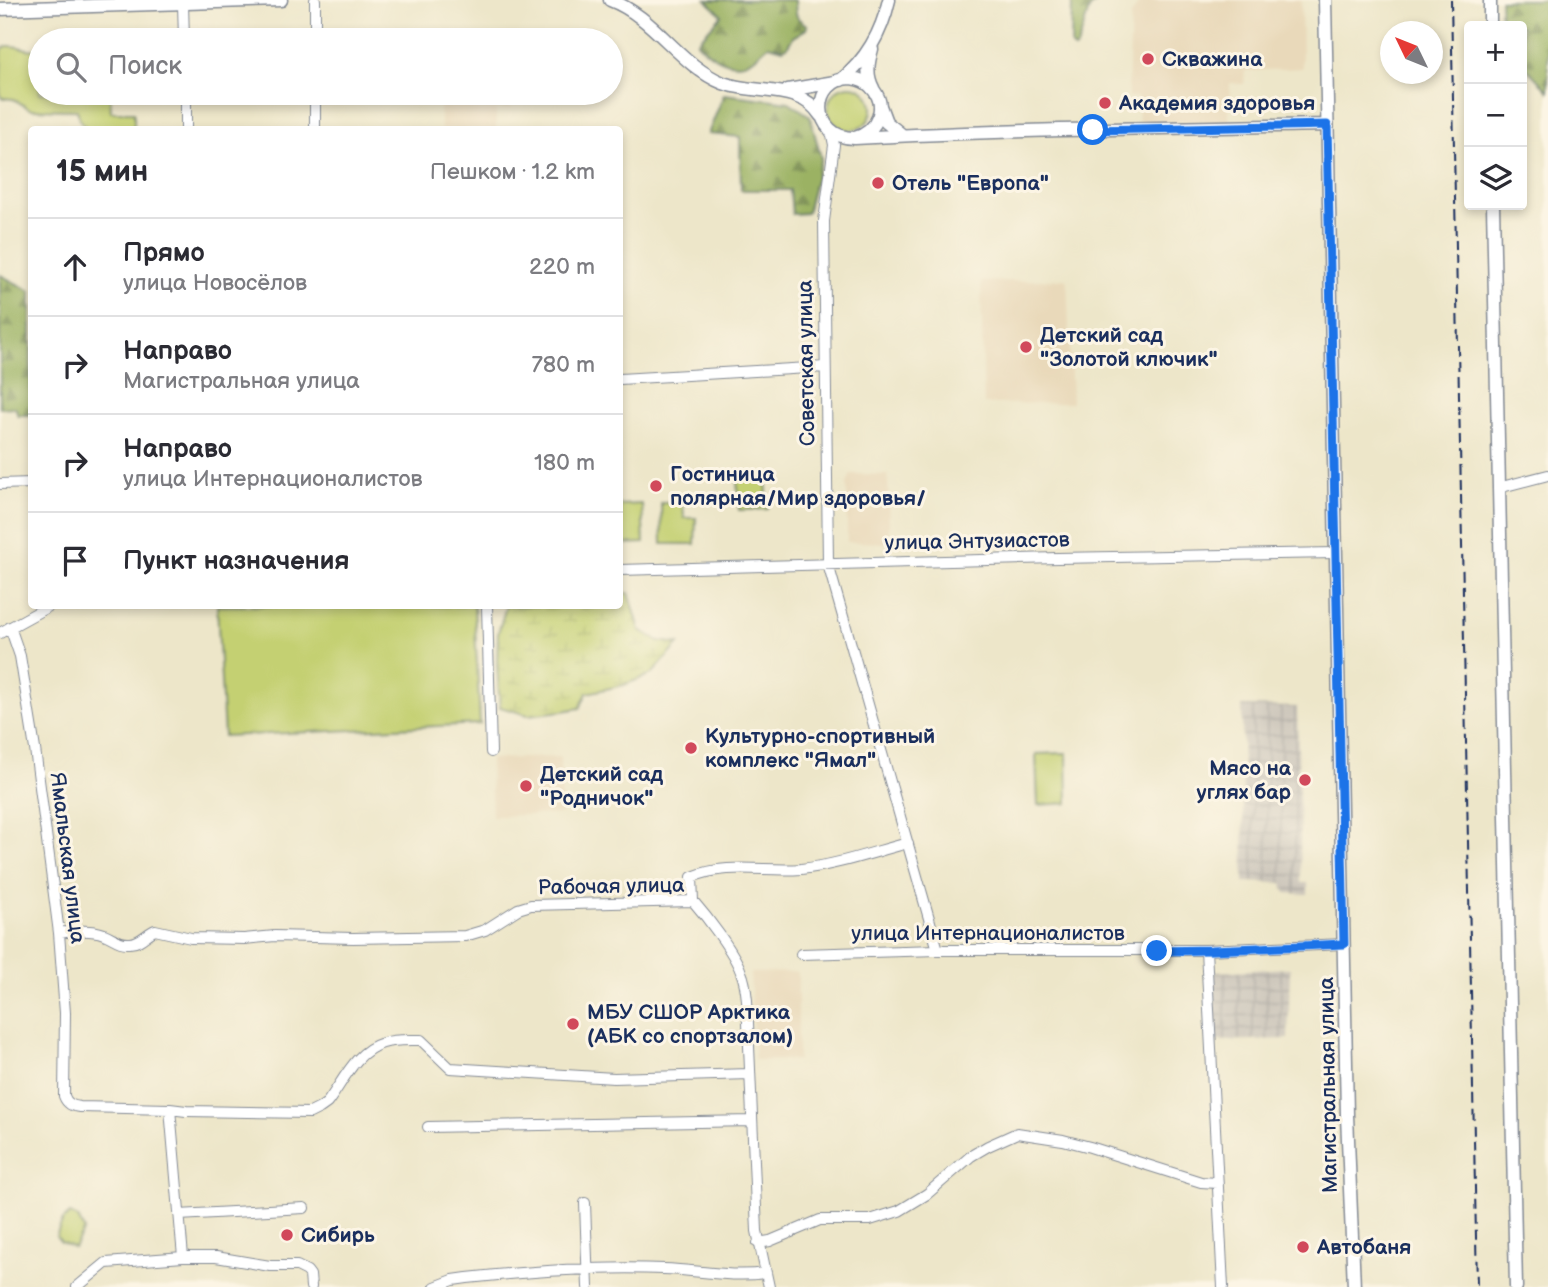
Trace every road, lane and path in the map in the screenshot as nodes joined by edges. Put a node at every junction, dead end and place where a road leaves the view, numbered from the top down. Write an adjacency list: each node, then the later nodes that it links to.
1 (281, 0): 7 (main road)
2 (314, 0): 11 (street)
3 (610, 0): 14 (main road)
4 (889, 0): 12 (main road)
5 (1325, 0): 19 (main road, Магистральная улица)
6 (1490, 0): 9 (main road)
7 (183, 3): 8 (main road); 10 (street)
8 (0, 9)
9 (1490, 21)
10 (184, 28)
11 (315, 28)
12 (875, 38): 13 (main road); 15 (main road)
13 (838, 81): 14 (main road); 15 (main road); 18 (main road)
14 (767, 91): 18 (main road)
15 (878, 99): 23 (main road); 24 (main road)
16 (186, 105): 20 (street)
17 (315, 105): 21 (street)
18 (821, 116): 22 (main road)
19 (1327, 125): 23 (main road); 33 (main road, Магистральная улица)
20 (186, 126)
21 (315, 126)
22 (828, 128): 24 (main road); 25 (street, Советская улица)
23 (902, 135): 24 (main road)
24 (855, 138): 25 (street)
25 (832, 162): 27 (street, Советская улица)
26 (1493, 210): 32 (main road)
27 (825, 367): 28 (street); 34 (street, Советская улица)
28 (623, 379)
29 (1548, 475): 32 (street)
30 (28, 483): 31 (street)
31 (0, 484)
32 (1498, 488): 67 (main road)
33 (1336, 553): 34 (street, улица Энтузиастов); 44 (main road, Магистральная улица)
34 (828, 564): 35 (street, улица Энтузиастов); 41 (street, Советская улица)
35 (623, 570)
36 (43, 609): 38 (street)
37 (487, 609): 40 (street)
38 (10, 627): 39 (street); 43 (street, Ямальская улица)
39 (0, 633)
40 (491, 752)
41 (908, 844): 42 (street); 45 (street, Советская улица)
42 (693, 901): 43 (street, Рабочая улица); 48 (street, Рабочая улица)
43 (59, 933): 49 (street, Ямальская улица)
44 (1344, 944): 46 (street, улица Интернационалистов); 66 (main road, Магистральная улица)
45 (938, 950): 46 (street, улица Интернационалистов); 47 (street, улица Интернационалистов)
46 (1206, 950): 52 (street)
47 (801, 954)
48 (750, 1074): 49 (street); 50 (street, Рабочая улица)
49 (170, 1109): 55 (street)
50 (752, 1121): 51 (street); 56 (street, Рабочая улица)
51 (428, 1127)
52 (1217, 1183): 56 (street); 65 (street)
53 (586, 1203): 58 (street)
54 (304, 1208): 55 (street)
55 (179, 1215): 57 (street)
56 (758, 1243): 59 (street, Рабочая улица)
57 (183, 1257): 60 (street); 61 (street)
58 (587, 1268): 59 (street); 62 (street); 63 (street)
59 (765, 1273): 64 (street, Рабочая улица)
60 (77, 1287)
61 (311, 1287)
62 (435, 1287)
63 (588, 1287)
64 (769, 1287)
65 (1223, 1287)
66 (1354, 1287)
67 (1516, 1287)

